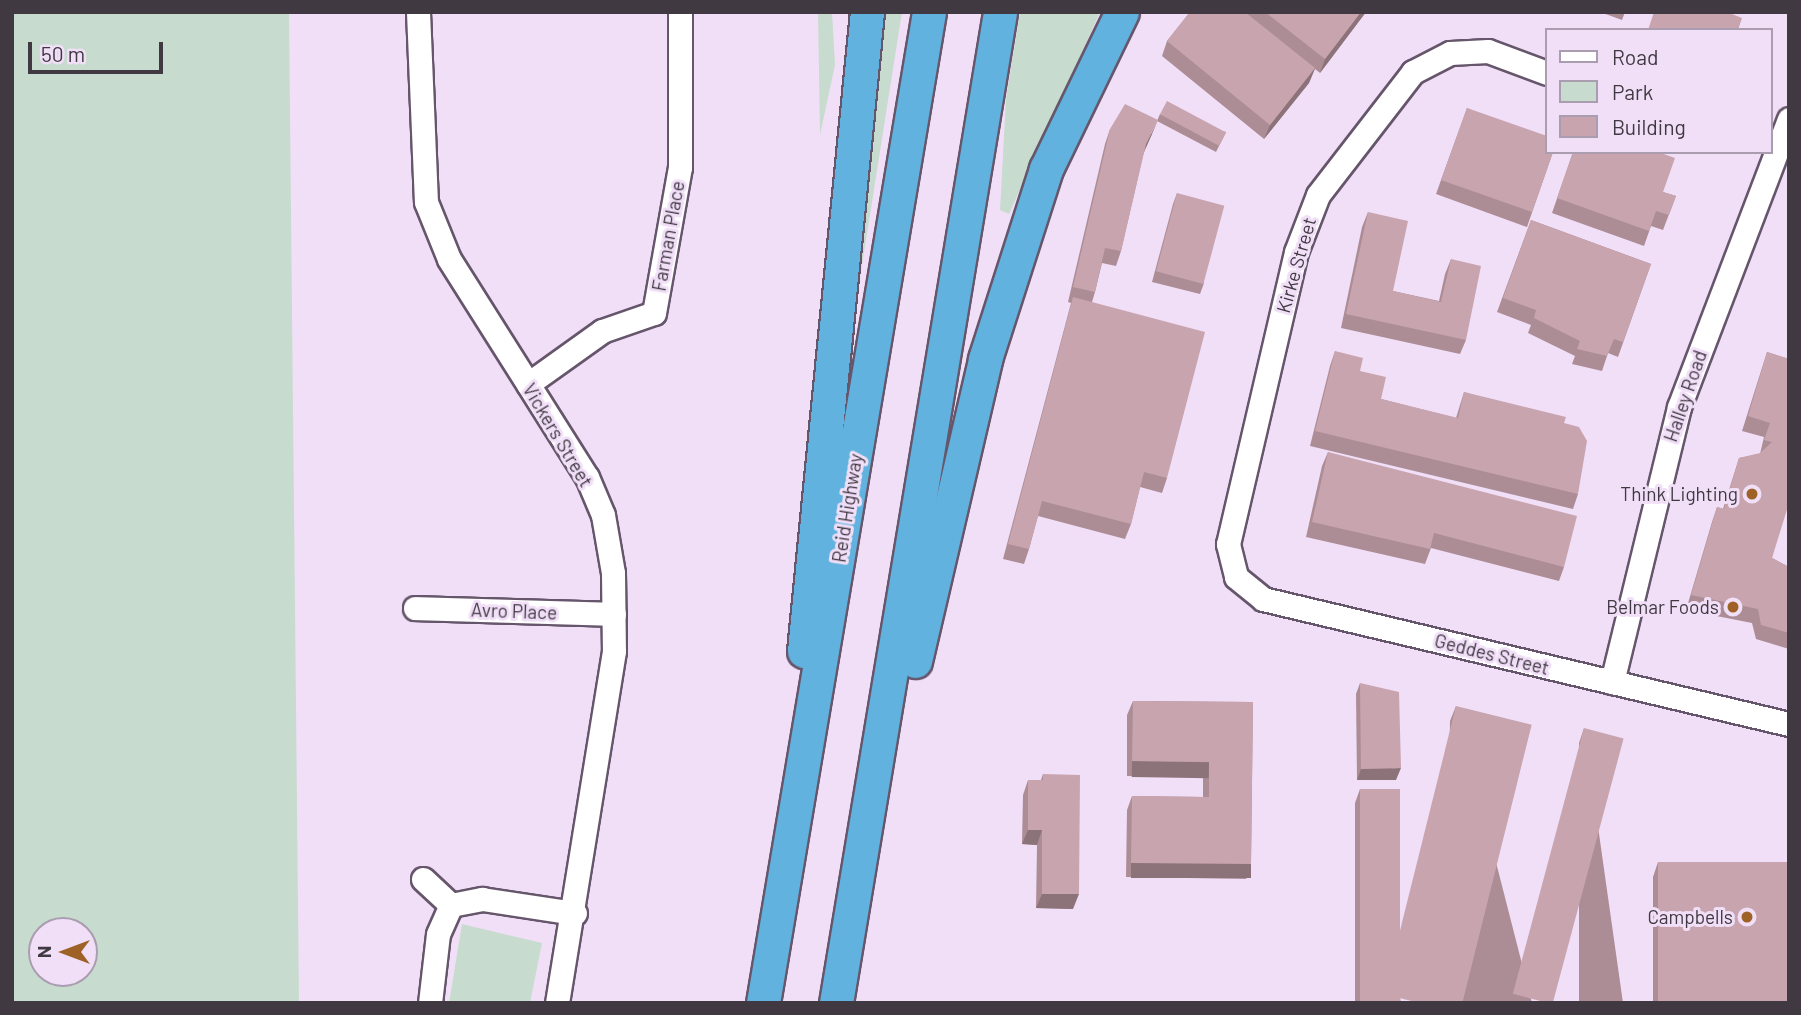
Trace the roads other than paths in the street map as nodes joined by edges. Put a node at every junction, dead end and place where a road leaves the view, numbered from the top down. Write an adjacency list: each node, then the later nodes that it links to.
1 (418, 12): 11 (street, Vickers Street)
2 (680, 12): 11 (street, Farman Place)
3 (867, 12): 18 (highway)
4 (929, 12): 18 (highway, Reid Highway)
5 (1000, 12): 17 (highway)
6 (1122, 12): 17 (highway)
7 (1546, 73): 12 (street, Kirke Street)
8 (1789, 119): 9 (street, Halley Road)
9 (1773, 144)
10 (1766, 155): 15 (street, Halley Road)
11 (528, 384): 14 (street, Vickers Street)
12 (1228, 544): 15 (street, Geddes Street)
13 (415, 608): 14 (street, Avro Place)
14 (614, 614): 21 (street, Vickers Street)
15 (1612, 682): 16 (street, Geddes Street)
16 (1789, 724)
17 (867, 838): 25 (highway)
18 (791, 846): 24 (highway, Reid Highway)
19 (423, 879): 20 (street)
20 (451, 905): 21 (street); 22 (street)
21 (575, 913): 23 (street, Vickers Street)
22 (430, 1003)
23 (557, 1003)
24 (763, 1003)
25 (836, 1003)

